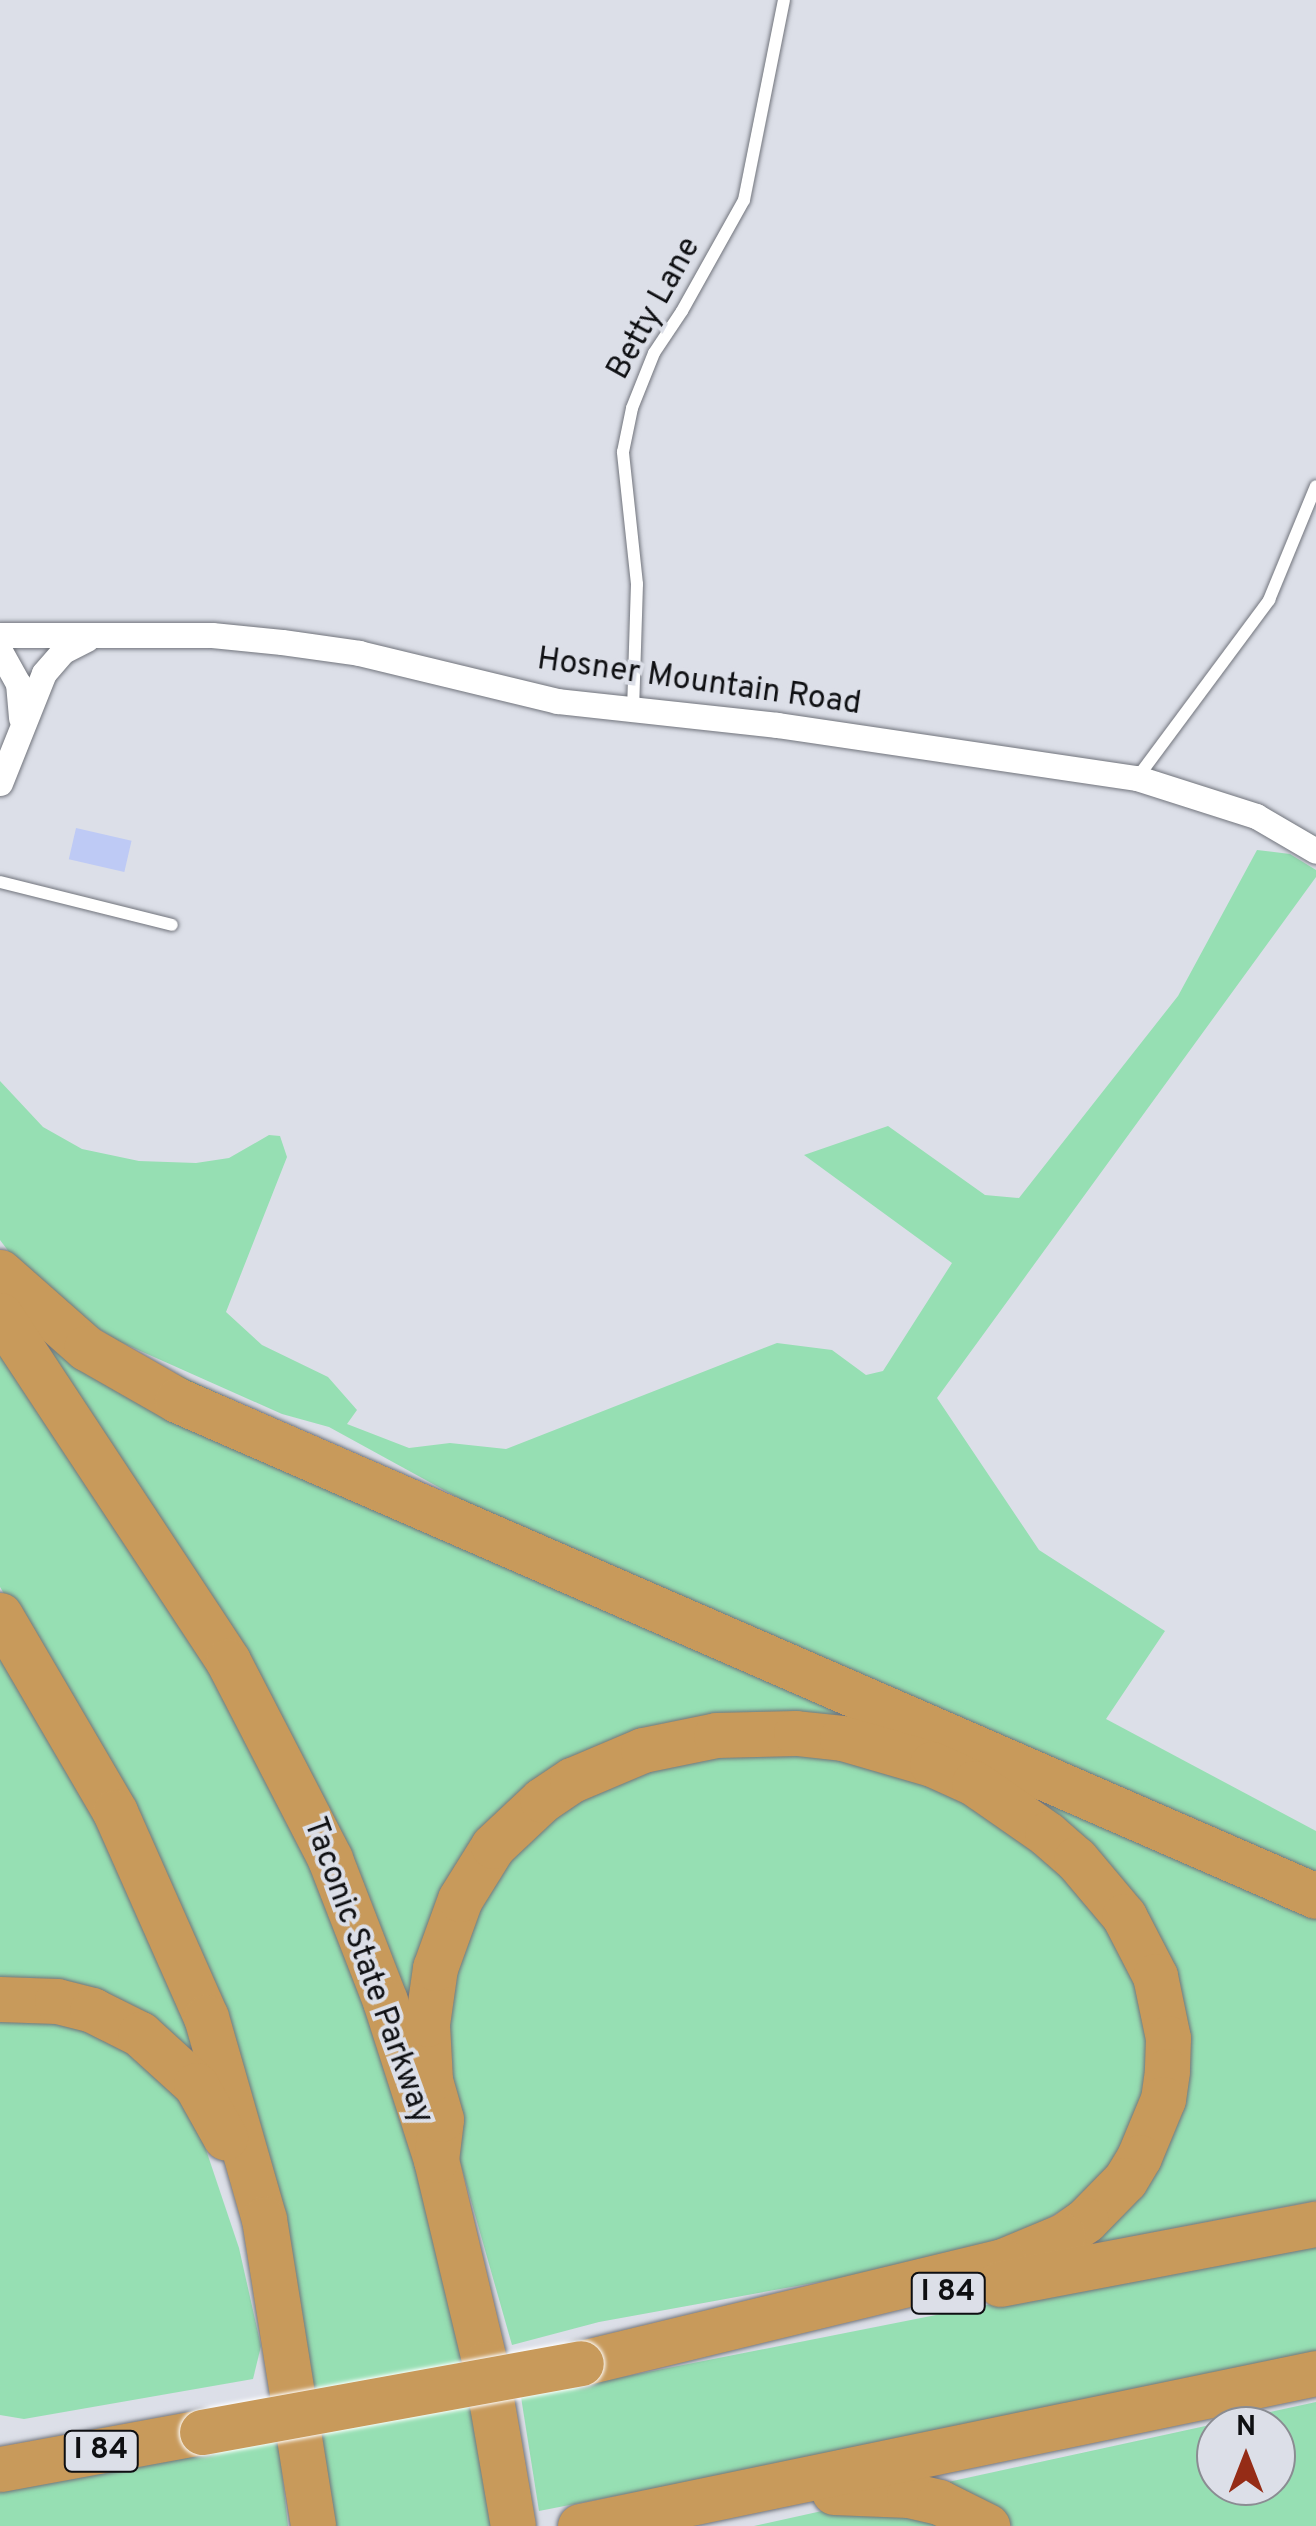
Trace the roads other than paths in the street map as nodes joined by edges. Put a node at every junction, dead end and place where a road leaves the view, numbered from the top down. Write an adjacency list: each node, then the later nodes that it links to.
1 (784, 0): 6 (lane, Betty Lane)
2 (1316, 486): 8 (lane)
3 (0, 636): 4 (street, Hosner Mountain Road)
4 (92, 636): 6 (street, Hosner Mountain Road); 7 (street)
5 (0, 651): 7 (street)
6 (633, 711): 8 (street, Hosner Mountain Road)
7 (20, 728): 9 (street)
8 (1137, 778): 10 (street, Hosner Mountain Road)
9 (0, 783)
10 (1316, 852)
11 (0, 882): 12 (lane)
12 (172, 926)
13 (0, 1272): 16 (highway)
14 (0, 1315): 18 (highway, Taconic State Parkway)
15 (0, 1615): 19 (highway)
16 (1316, 1896)
17 (0, 1999): 19 (highway)
18 (436, 2160): 21 (highway); 28 (highway, Taconic State Parkway)
19 (264, 2219): 27 (highway)
20 (1316, 2224): 21 (highway, I 84)
21 (581, 2363): 23 (highway, I 84, bridge)
22 (1316, 2374): 26 (highway)
23 (202, 2432): 24 (highway); 25 (highway, I 84)
24 (0, 2442)
25 (0, 2469)
26 (704, 2500): 29 (highway); 30 (highway)
27 (314, 2526)
28 (513, 2526)
29 (580, 2526)
30 (987, 2526)

